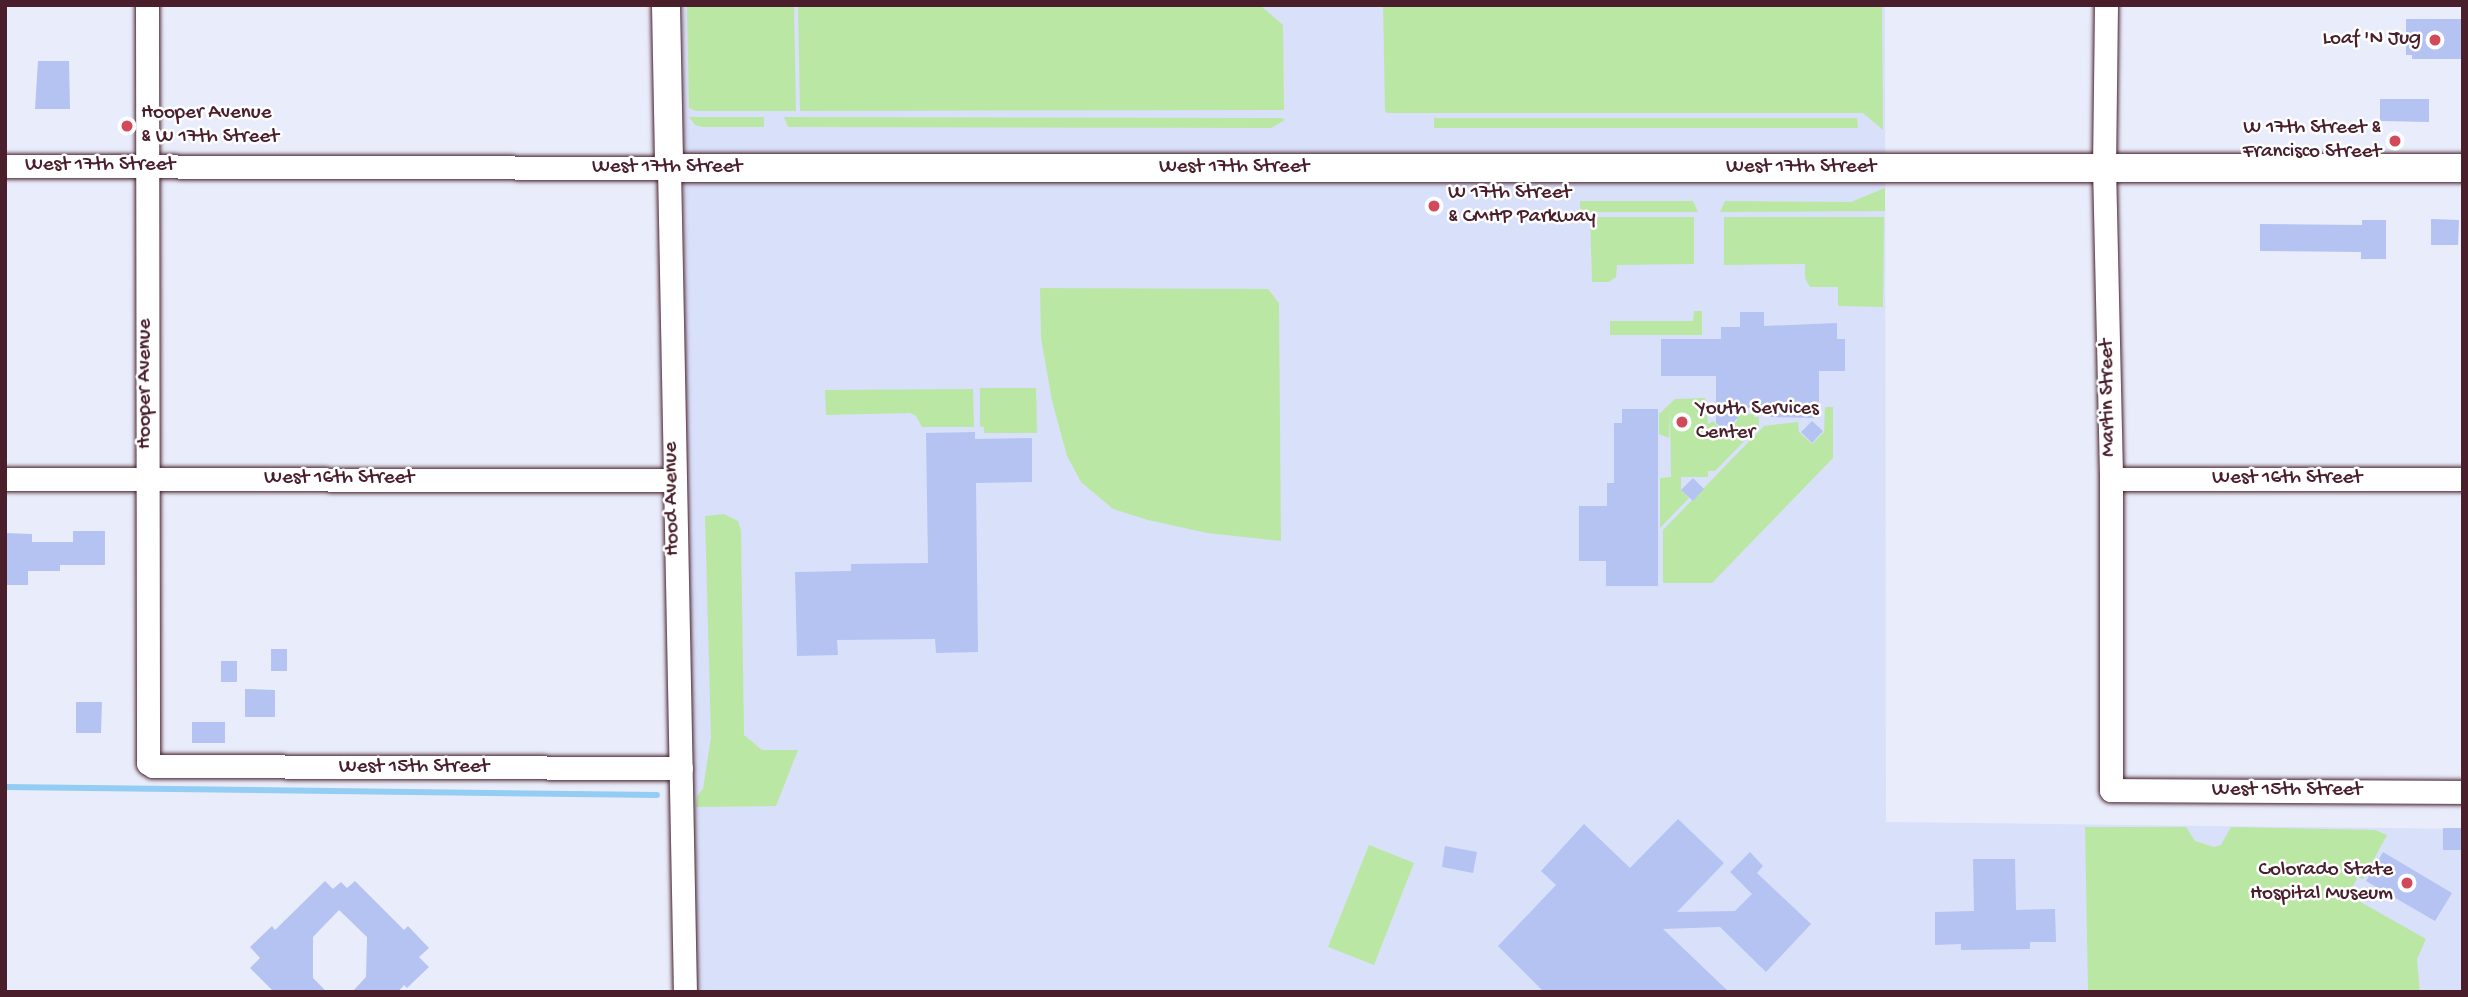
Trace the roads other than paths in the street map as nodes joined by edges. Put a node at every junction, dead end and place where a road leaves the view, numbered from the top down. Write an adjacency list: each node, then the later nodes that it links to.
1 (147, 5): 5 (street, Hooper Avenue)
2 (666, 5): 7 (street, Hood Avenue)
3 (2106, 5): 6 (street, Martin Street)
4 (5, 166): 5 (street, West 17th Street)
5 (147, 166): 7 (street, West 17th Street); 10 (street, Hooper Avenue)
6 (2104, 166): 7 (street, West 17th Street); 8 (street, West 17th Street); 11 (street, Martin Street)
7 (669, 168): 13 (street, Hood Avenue)
8 (2463, 168)
9 (5, 479): 10 (street, West 16th Street)
10 (145, 479): 13 (street, West 16th Street); 14 (street, Hooper Avenue)
11 (2110, 479): 12 (street, West 16th Street); 16 (street, Martin Street)
12 (2463, 479)
13 (673, 480): 15 (street, Hood Avenue)
14 (148, 763): 15 (street, West 15th Street)
15 (681, 768): 18 (street, Hood Avenue)
16 (2111, 790): 17 (street, West 15th Street)
17 (2463, 792)
18 (685, 992)

